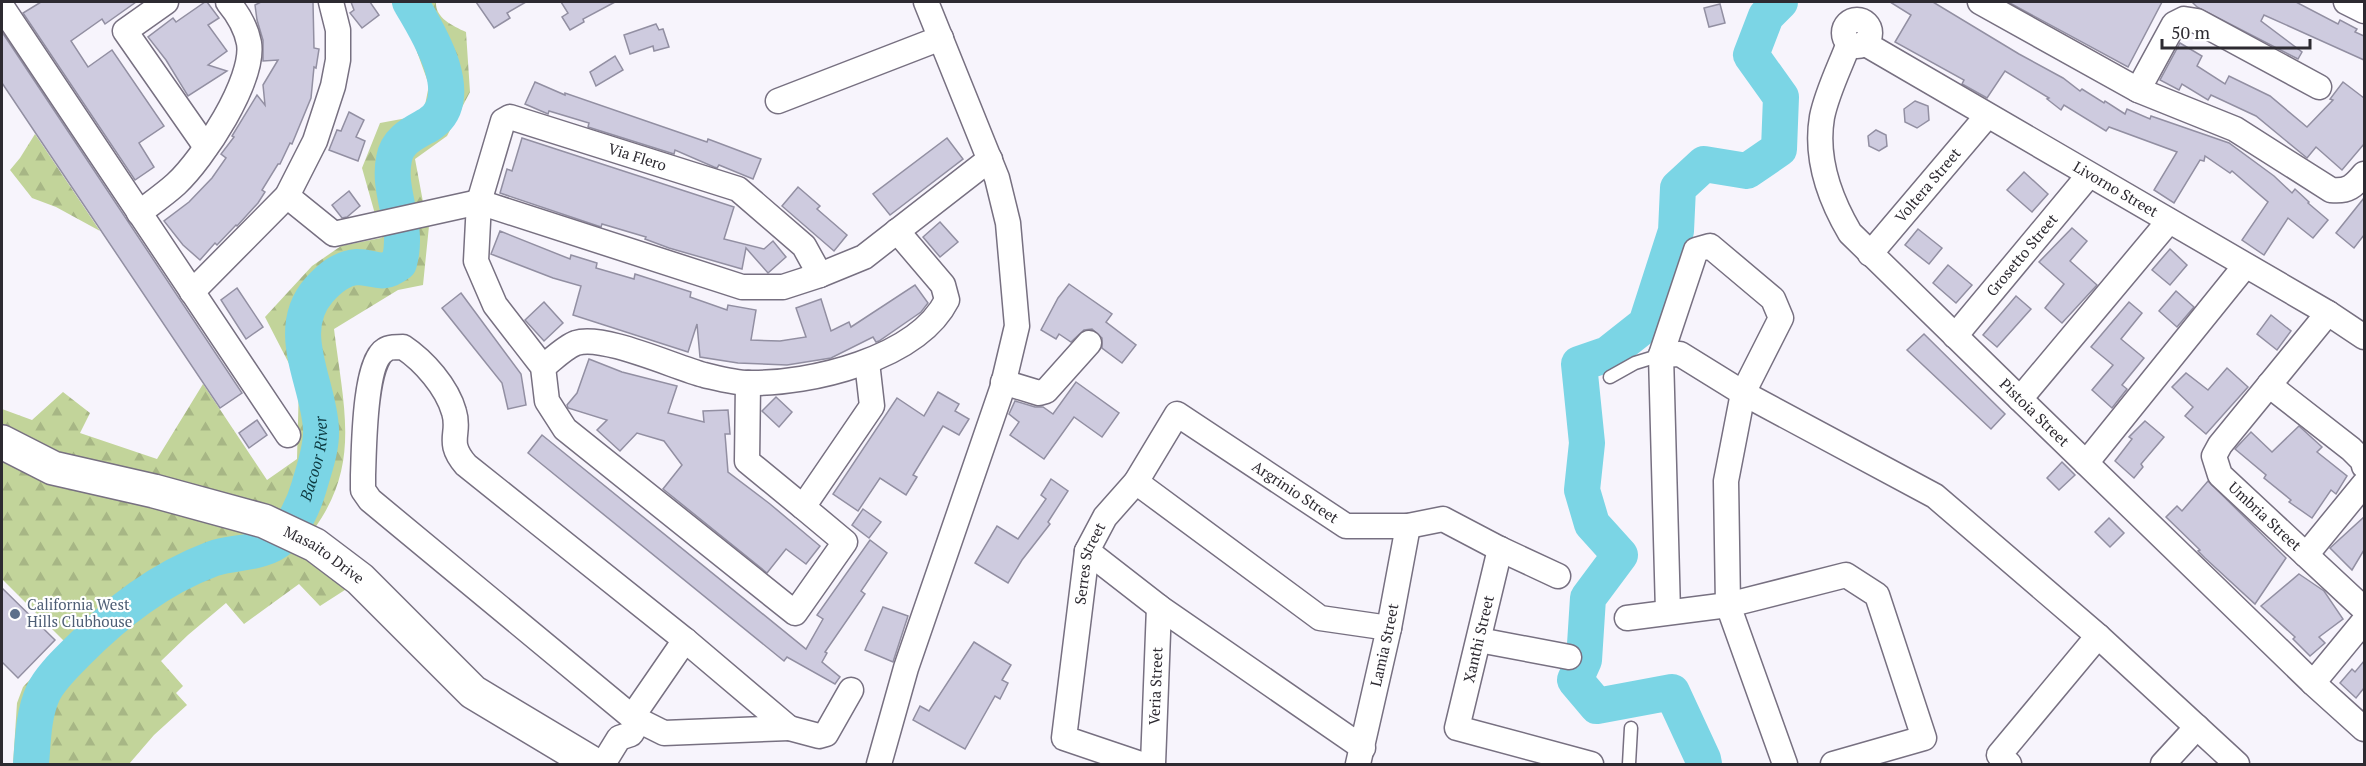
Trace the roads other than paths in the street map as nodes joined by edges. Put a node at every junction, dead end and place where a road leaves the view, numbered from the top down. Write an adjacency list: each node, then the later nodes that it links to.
1 (8, 2): 8 (street)
2 (166, 2): 16 (street)
3 (228, 2): 16 (street)
4 (331, 2): 20 (street)
5 (926, 2): 11 (street)
6 (1980, 2): 13 (street)
7 (2346, 2): 9 (street)
8 (2, 6): 22 (street)
9 (2364, 11)
10 (1861, 27): 15 (street, Livorno Street); 25 (street, Pistoia Street)
11 (941, 38): 14 (street); 17 (street)
12 (2319, 87): 13 (street)
13 (2138, 90): 18 (street)
14 (778, 101)
15 (1987, 116): 19 (street, Livorno Street); 25 (street, Voltera Street)
16 (206, 147): 22 (street)
17 (990, 159): 24 (street); 37 (street)
18 (2364, 174)
19 (2089, 175): 23 (street, Livorno Street); 31 (street, Grosetto Street)
20 (286, 196): 21 (street); 28 (street)
21 (478, 202): 27 (street); 27 (street, Via Flero); 35 (street, Via Flero)
22 (140, 213): 28 (street)
23 (2169, 221): 26 (street, Livorno Street); 41 (street)
24 (897, 231): 27 (street); 34 (street)
25 (1870, 254): 31 (street, Pistoia Street)
26 (2245, 266): 29 (street, Livorno Street); 45 (street)
27 (820, 275)
28 (192, 292): 43 (street)
29 (2328, 314): 30 (street, Livorno Street); 39 (street)
30 (2362, 331)
31 (1955, 336): 41 (street, Pistoia Street)
32 (1089, 343): 37 (street)
33 (1660, 355): 36 (lane); 40 (street); 40 (street); 57 (street)
34 (867, 362): 38 (street); 48 (street)
35 (543, 367): 38 (street); 48 (street)
36 (1610, 376)
37 (1004, 382): 75 (street)
38 (748, 383): 48 (street)
39 (2269, 385): 46 (street); 52 (street, Umbria Street)
40 (1743, 393): 54 (street); 61 (street)
41 (2020, 399): 45 (street, Pistoia Street)
42 (1177, 414): 47 (street, Serres Street); 49 (street, Argrinio Street)
43 (288, 435)
44 (2, 442): 73 (street, Masaito Drive)
45 (2086, 463): 65 (street, Pistoia Street)
46 (2364, 470): 52 (street)
47 (1136, 482): 51 (street, Serres Street); 60 (street)
48 (803, 507)
49 (1408, 526): 50 (street, Argrinio Street); 60 (street, Lamia Street)
50 (1500, 549): 53 (street, Argrinio Street); 63 (street, Xanthi Street)
51 (1087, 550): 55 (street); 76 (street, Serres Street)
52 (2306, 555): 56 (street, Umbria Street)
53 (1558, 576)
54 (1728, 605): 57 (street); 80 (street); 81 (street)
55 (1159, 607): 72 (street); 77 (street, Veria Street)
56 (2364, 609)
57 (1668, 612): 58 (street)
58 (1627, 618)
59 (2364, 621): 65 (street)
60 (1389, 628): 72 (street, Lamia Street)
61 (2098, 636): 68 (street); 82 (street)
62 (685, 640): 67 (street); 67 (street); 69 (street)
63 (1479, 640): 64 (street); 78 (street, Xanthi Street)
64 (1569, 657)
65 (2313, 683): 71 (street, Pistoia Street)
66 (851, 690): 69 (street)
67 (632, 717): 69 (street); 74 (street)
68 (2197, 727): 83 (street); 84 (street)
69 (789, 728)
70 (1631, 728): 79 (lane)
71 (2364, 729)
72 (1360, 756)
73 (593, 765)
74 (603, 765)
75 (879, 765)
76 (1141, 765)
77 (1153, 765)
78 (1591, 765)
79 (1629, 765)
80 (1785, 765)
81 (1833, 765)
82 (2009, 765)
83 (2163, 765)
84 (2237, 765)

